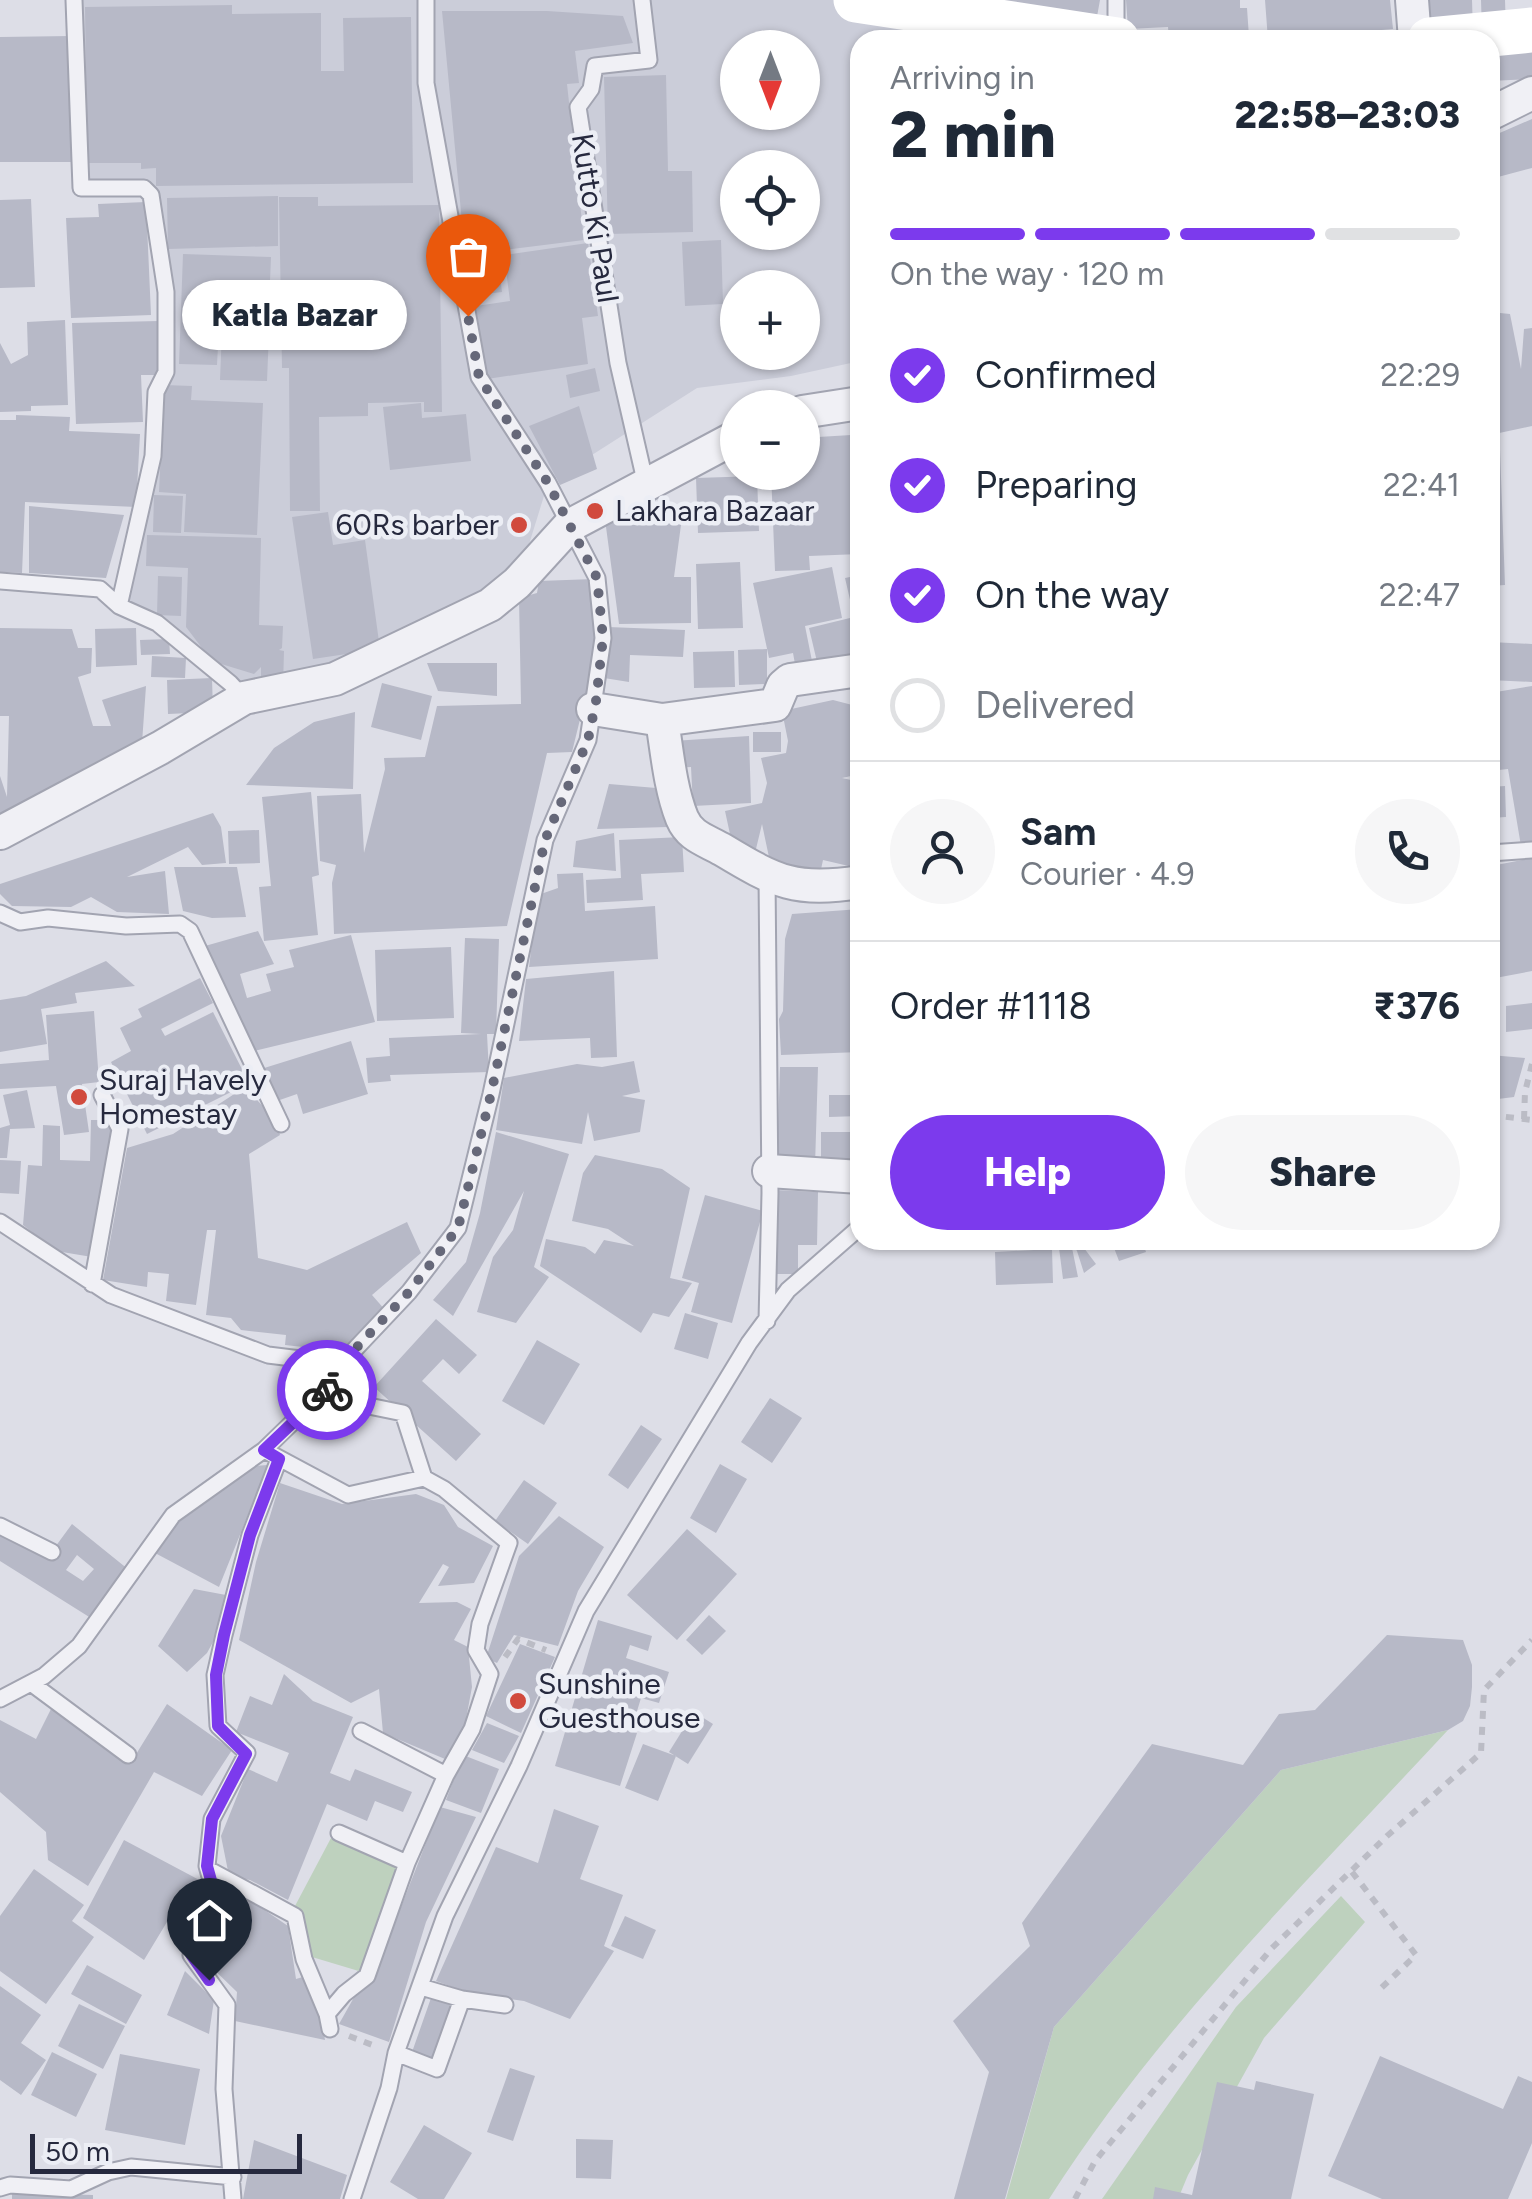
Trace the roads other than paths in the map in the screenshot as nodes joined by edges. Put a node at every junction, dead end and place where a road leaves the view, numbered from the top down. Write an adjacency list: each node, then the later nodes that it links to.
1 (74, 0): 20 (lane)
2 (426, 0): 18 (lane)
3 (642, 0): 17 (lane, Kutto Ki Paul)
4 (856, 0): 7 (street)
5 (1116, 0): 8 (lane)
6 (1412, 0): 9 (street)
7 (1051, 30)
8 (1116, 30)
9 (1414, 30)
10 (1532, 30): 11 (street)
11 (1500, 33)
12 (1532, 93): 13 (street)
13 (1500, 109)
14 (850, 405): 15 (street)
15 (820, 409)
16 (720, 446): 17 (street)
17 (646, 485): 18 (street)
18 (569, 526): 22 (street); 23 (lane)
19 (0, 582): 20 (lane)
20 (119, 606): 22 (lane)
21 (850, 671): 24 (street)
22 (244, 698): 25 (street)
23 (593, 709): 24 (street); 39 (lane)
24 (662, 720): 28 (street)
25 (0, 832)
26 (1532, 850): 27 (lane)
27 (1500, 852)
28 (766, 876): 29 (street); 33 (lane)
29 (850, 883)
30 (0, 913): 32 (lane)
31 (102, 1095): 37 (lane)
32 (281, 1124)
33 (769, 1171): 34 (street); 38 (lane)
34 (850, 1176)
35 (0, 1222): 37 (lane)
36 (850, 1236): 38 (lane)
37 (92, 1284): 39 (lane)
38 (767, 1321): 54 (lane)
39 (341, 1364): 41 (lane)
40 (354, 1402): 43 (lane)
41 (264, 1450): 42 (lane); 46 (lane)
42 (279, 1459): 43 (lane); 53 (lane)
43 (424, 1478): 50 (lane)
44 (0, 1526): 45 (lane)
45 (52, 1552)
46 (31, 1682): 47 (lane); 49 (lane)
47 (0, 1699)
48 (361, 1731): 50 (lane)
49 (128, 1755)
50 (446, 1775): 52 (lane)
51 (339, 1834): 52 (lane)
52 (406, 1862): 53 (lane)
53 (208, 1869): 58 (lane)
54 (421, 1987): 55 (lane); 57 (lane)
55 (462, 2000): 56 (lane); 57 (lane)
56 (505, 2005)
57 (396, 2054): 61 (lane)
58 (233, 2177): 59 (lane); 60 (lane)
59 (0, 2188)
60 (233, 2199)
61 (352, 2199)

